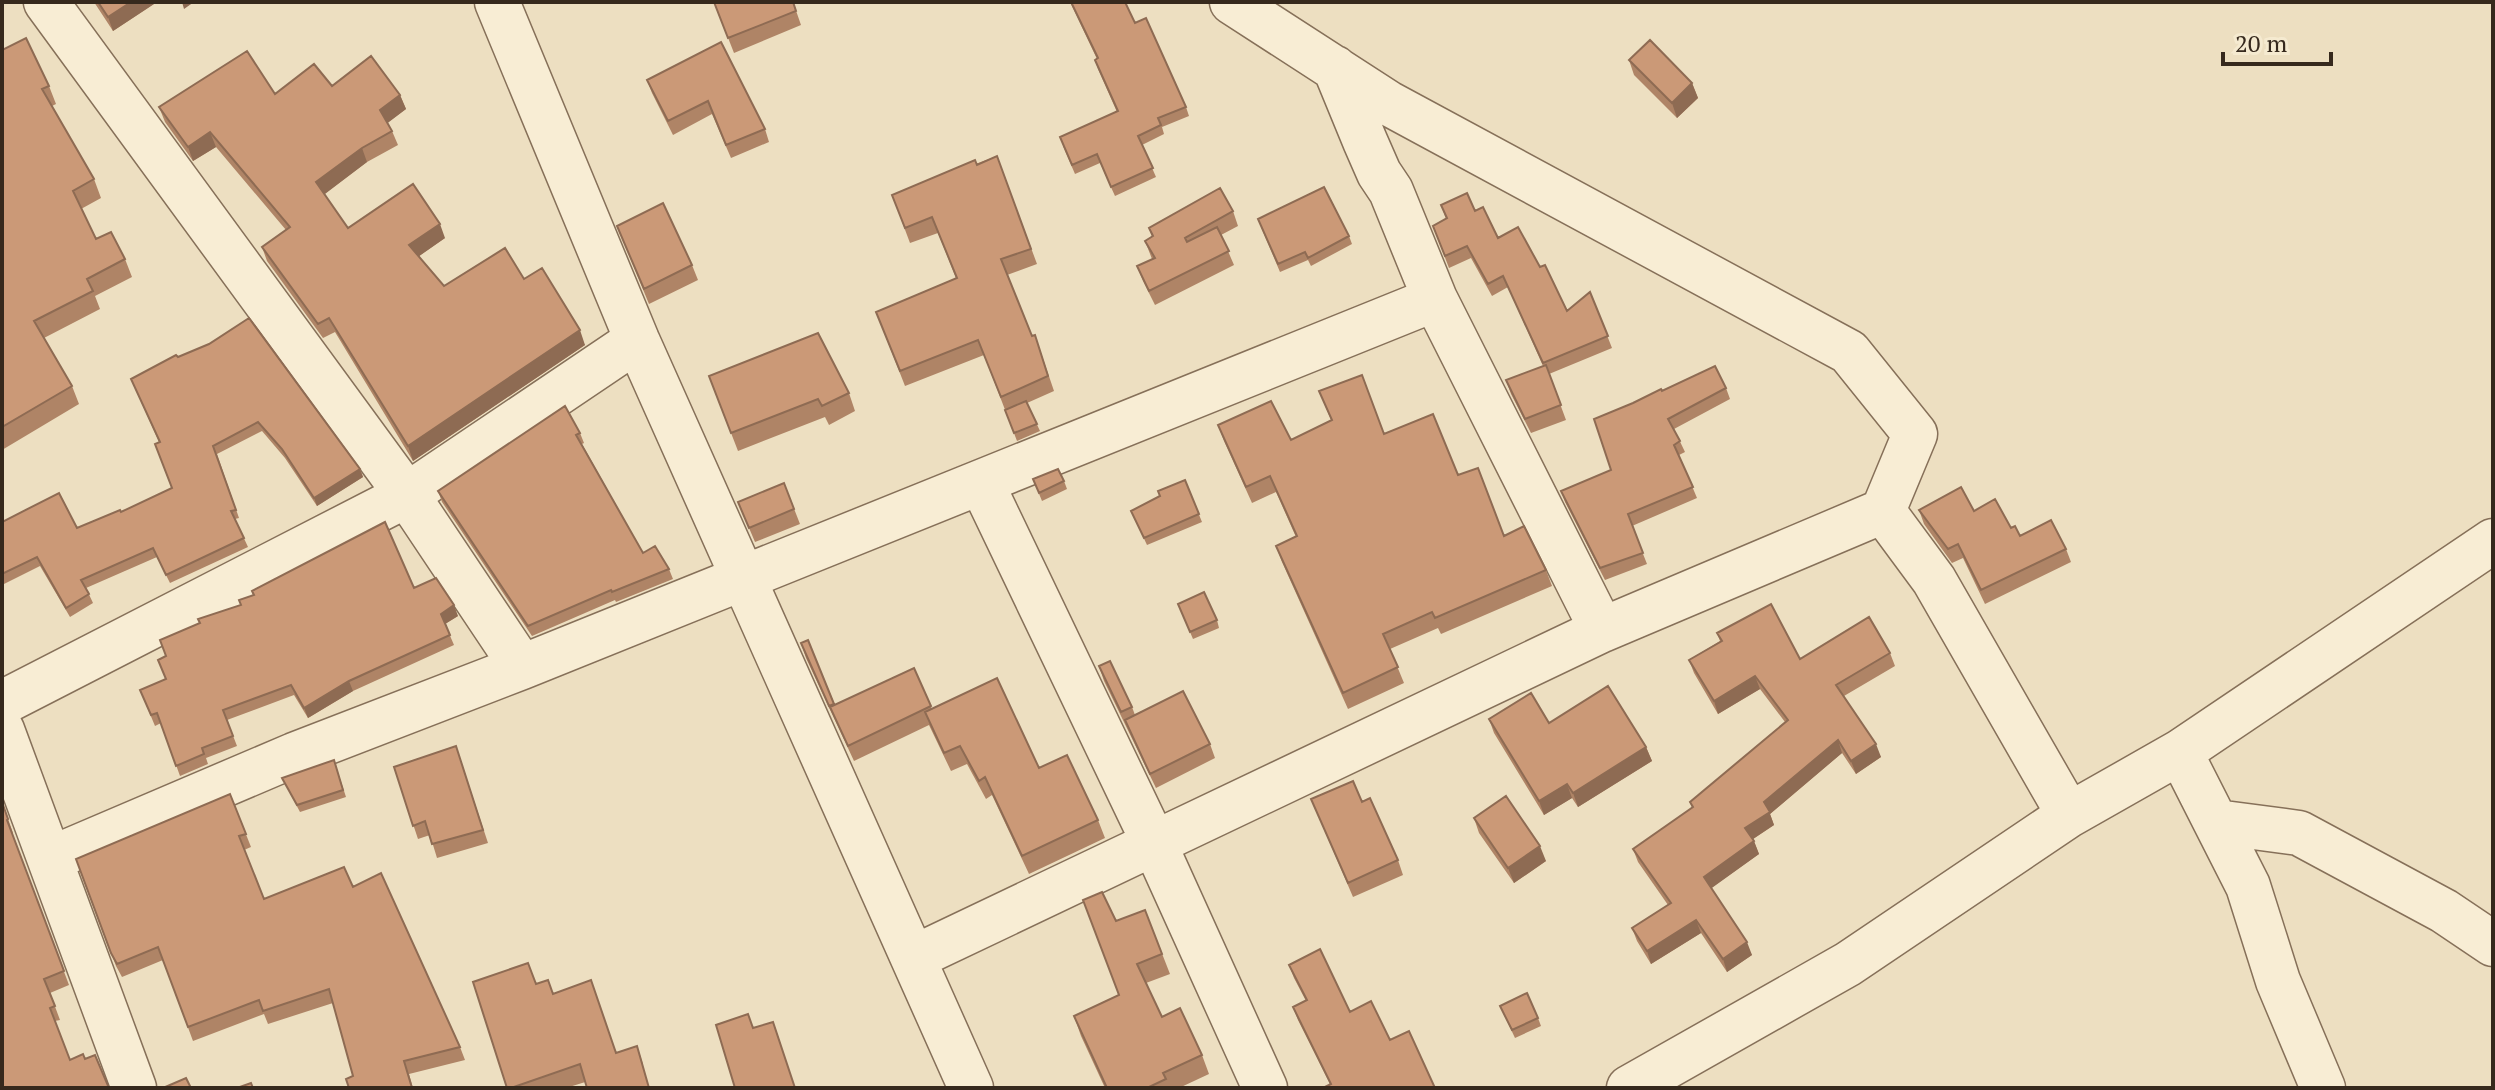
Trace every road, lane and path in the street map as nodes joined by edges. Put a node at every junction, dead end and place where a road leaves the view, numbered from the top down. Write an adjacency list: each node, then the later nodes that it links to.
1 (46, 2): 8 (street)
2 (497, 2): 6 (street)
3 (1232, 2): 4 (street)
4 (1335, 68): 5 (street); 9 (street)
5 (1435, 299): 7 (street); 12 (street)
6 (637, 340): 8 (street); 11 (street)
7 (981, 482): 11 (street); 19 (street)
8 (407, 495): 13 (street); 14 (street)
9 (1883, 511): 12 (street); 17 (street)
10 (2493, 541): 16 (street)
11 (744, 578): 13 (street); 22 (street)
12 (1602, 630): 19 (street)
13 (522, 667): 20 (street)
14 (2, 703)
15 (2, 730): 20 (street)
16 (2180, 752): 17 (street); 18 (street)
17 (2069, 815): 26 (street)
18 (2216, 822): 21 (street); 27 (street)
19 (1154, 843): 22 (street); 25 (street)
20 (50, 859): 23 (street)
21 (2493, 944)
22 (913, 958): 24 (street)
23 (134, 1088)
24 (971, 1088)
25 (1265, 1088)
26 (1629, 1088)
27 (2323, 1088)

